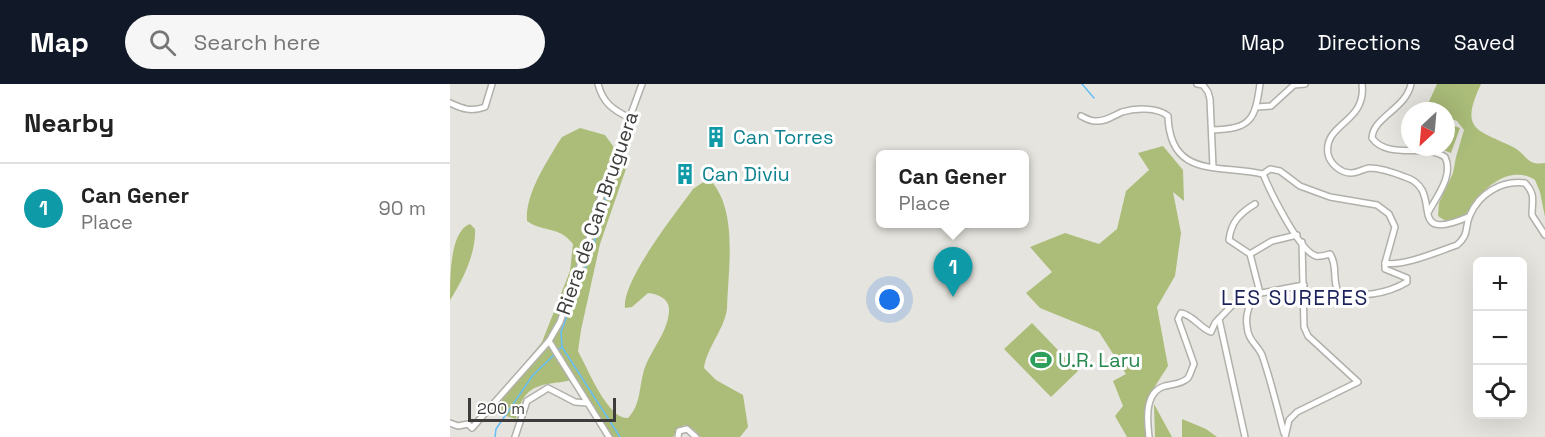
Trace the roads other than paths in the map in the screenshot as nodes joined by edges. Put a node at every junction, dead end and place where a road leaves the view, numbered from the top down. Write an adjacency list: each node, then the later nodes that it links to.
1 (492, 84): 9 (street)
2 (598, 84): 12 (street)
3 (642, 84): 12 (street, Riera de Can Bruguera)
4 (1197, 84): 13 (street)
5 (1260, 84): 10 (street)
6 (1305, 84): 10 (street)
7 (1362, 84): 17 (street)
8 (1411, 84): 17 (street)
9 (450, 103)
10 (1257, 107): 13 (street)
11 (1081, 116): 14 (street)
12 (630, 118): 27 (street, Riera de Can Bruguera)
13 (1212, 130): 14 (street)
14 (1213, 167): 15 (street)
15 (1263, 174): 19 (street); 23 (street)
16 (1255, 204): 22 (street)
17 (1428, 213): 18 (street)
18 (1468, 217): 20 (street); 23 (street)
19 (1297, 235): 21 (street); 22 (street)
20 (1545, 235)
21 (1302, 242): 23 (street); 24 (street)
22 (1250, 254): 25 (street)
23 (1385, 263)
24 (1304, 285): 25 (street); 36 (street)
25 (1257, 294): 26 (street); 36 (street)
26 (1219, 320): 34 (street); 35 (street)
27 (549, 341): 28 (street); 29 (street, Riera de Can Bruguera)
28 (587, 403): 30 (street); 31 (street)
29 (450, 423)
30 (515, 437)
31 (609, 437)
32 (678, 437): 33 (street)
33 (696, 437)
34 (1149, 437)
35 (1245, 437)
36 (1284, 437)

